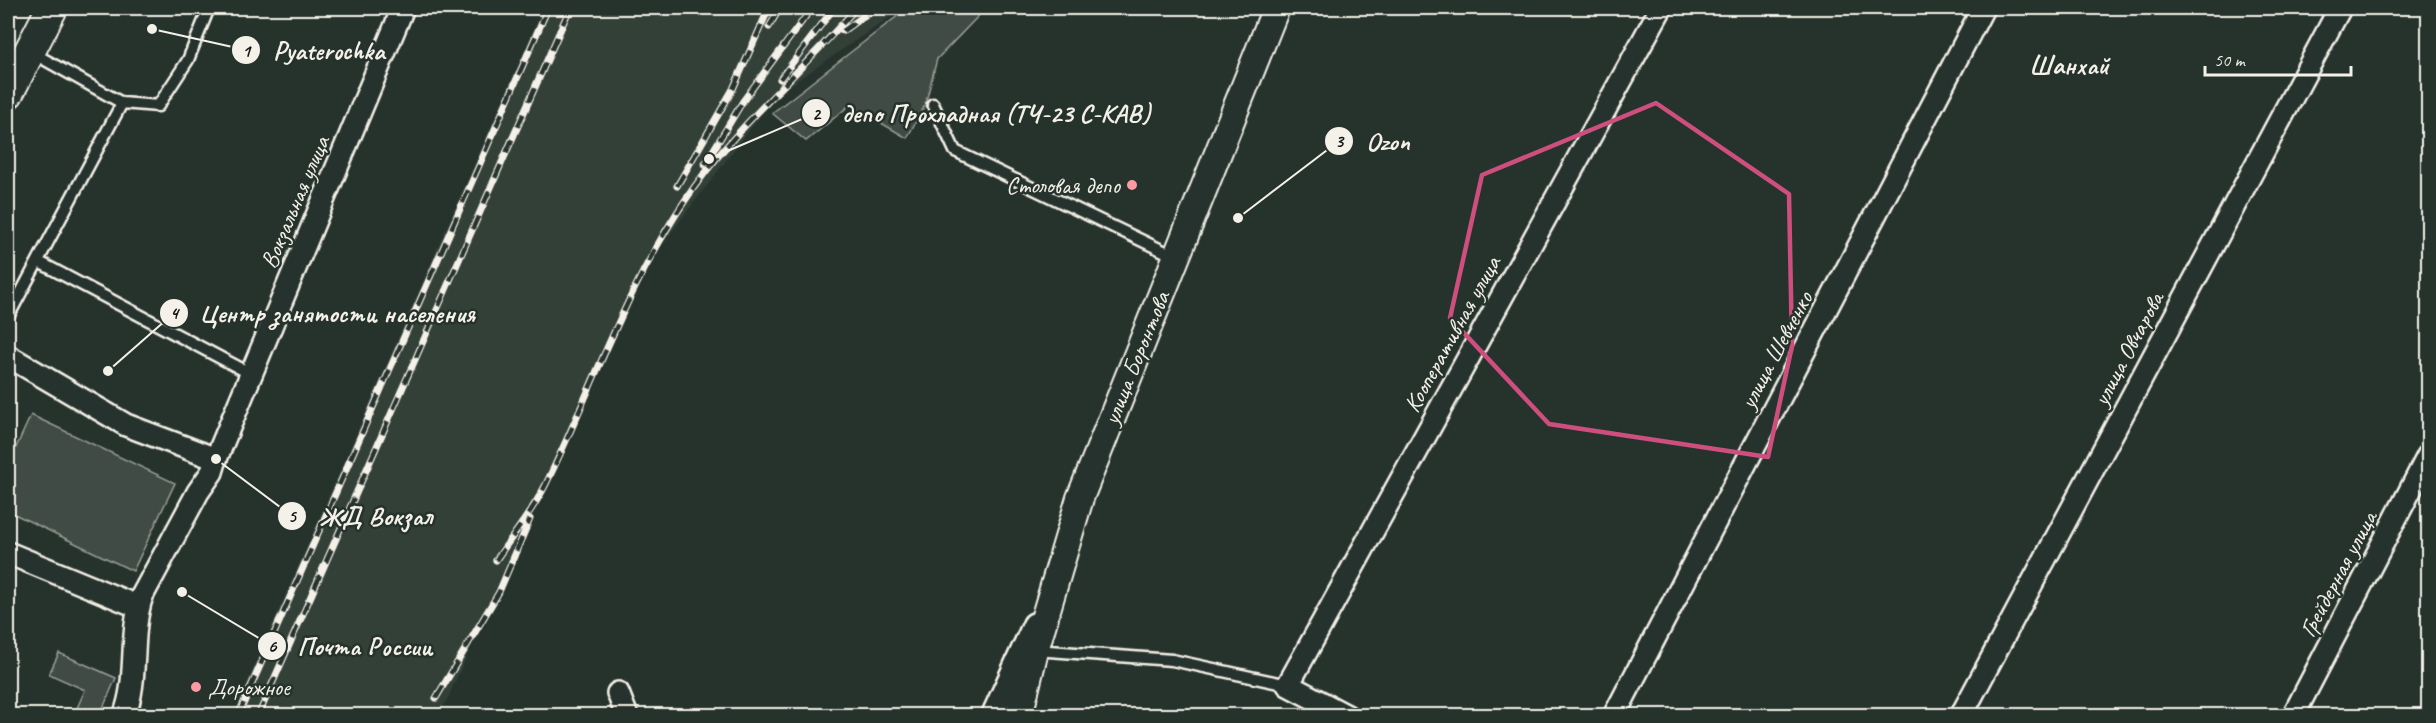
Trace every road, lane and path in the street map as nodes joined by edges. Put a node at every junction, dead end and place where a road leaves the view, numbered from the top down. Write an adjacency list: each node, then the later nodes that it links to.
1 (52, 8): 8 (main road)
2 (208, 8): 10 (lane)
3 (403, 8): 16 (street, Вокзальная улица)
4 (1276, 8): 12 (street, улица Боронтова)
5 (1661, 8): 23 (street, Кооперативная улица)
6 (1983, 8): 30 (street, улица Шевченко)
7 (2340, 8): 31 (street, улица Овчарова)
8 (29, 51): 9 (main road); 10 (lane)
9 (8, 93)
10 (122, 103): 13 (lane)
11 (933, 104): 12 (lane)
12 (1176, 257): 20 (street, улица Боронтова)
13 (39, 262): 14 (lane); 16 (lane)
14 (8, 317)
15 (8, 356): 18 (street)
16 (251, 374): 18 (street, Вокзальная улица)
17 (2428, 456): 32 (street, Грейдерная улица)
18 (216, 459): 21 (street, Вокзальная улица)
19 (8, 553): 21 (street)
20 (1060, 570): 22 (street, улица Боронтова); 27 (street)
21 (139, 608): 25 (street, Вокзальная улица)
22 (1035, 650): 23 (lane); 28 (street, улица Боронтова)
23 (1288, 685): 29 (street)
24 (618, 693): 26 (street)
25 (124, 716)
26 (627, 716)
27 (992, 716)
28 (1019, 716)
29 (1347, 716)
30 (1614, 716)
31 (1961, 716)
32 (2293, 716)

